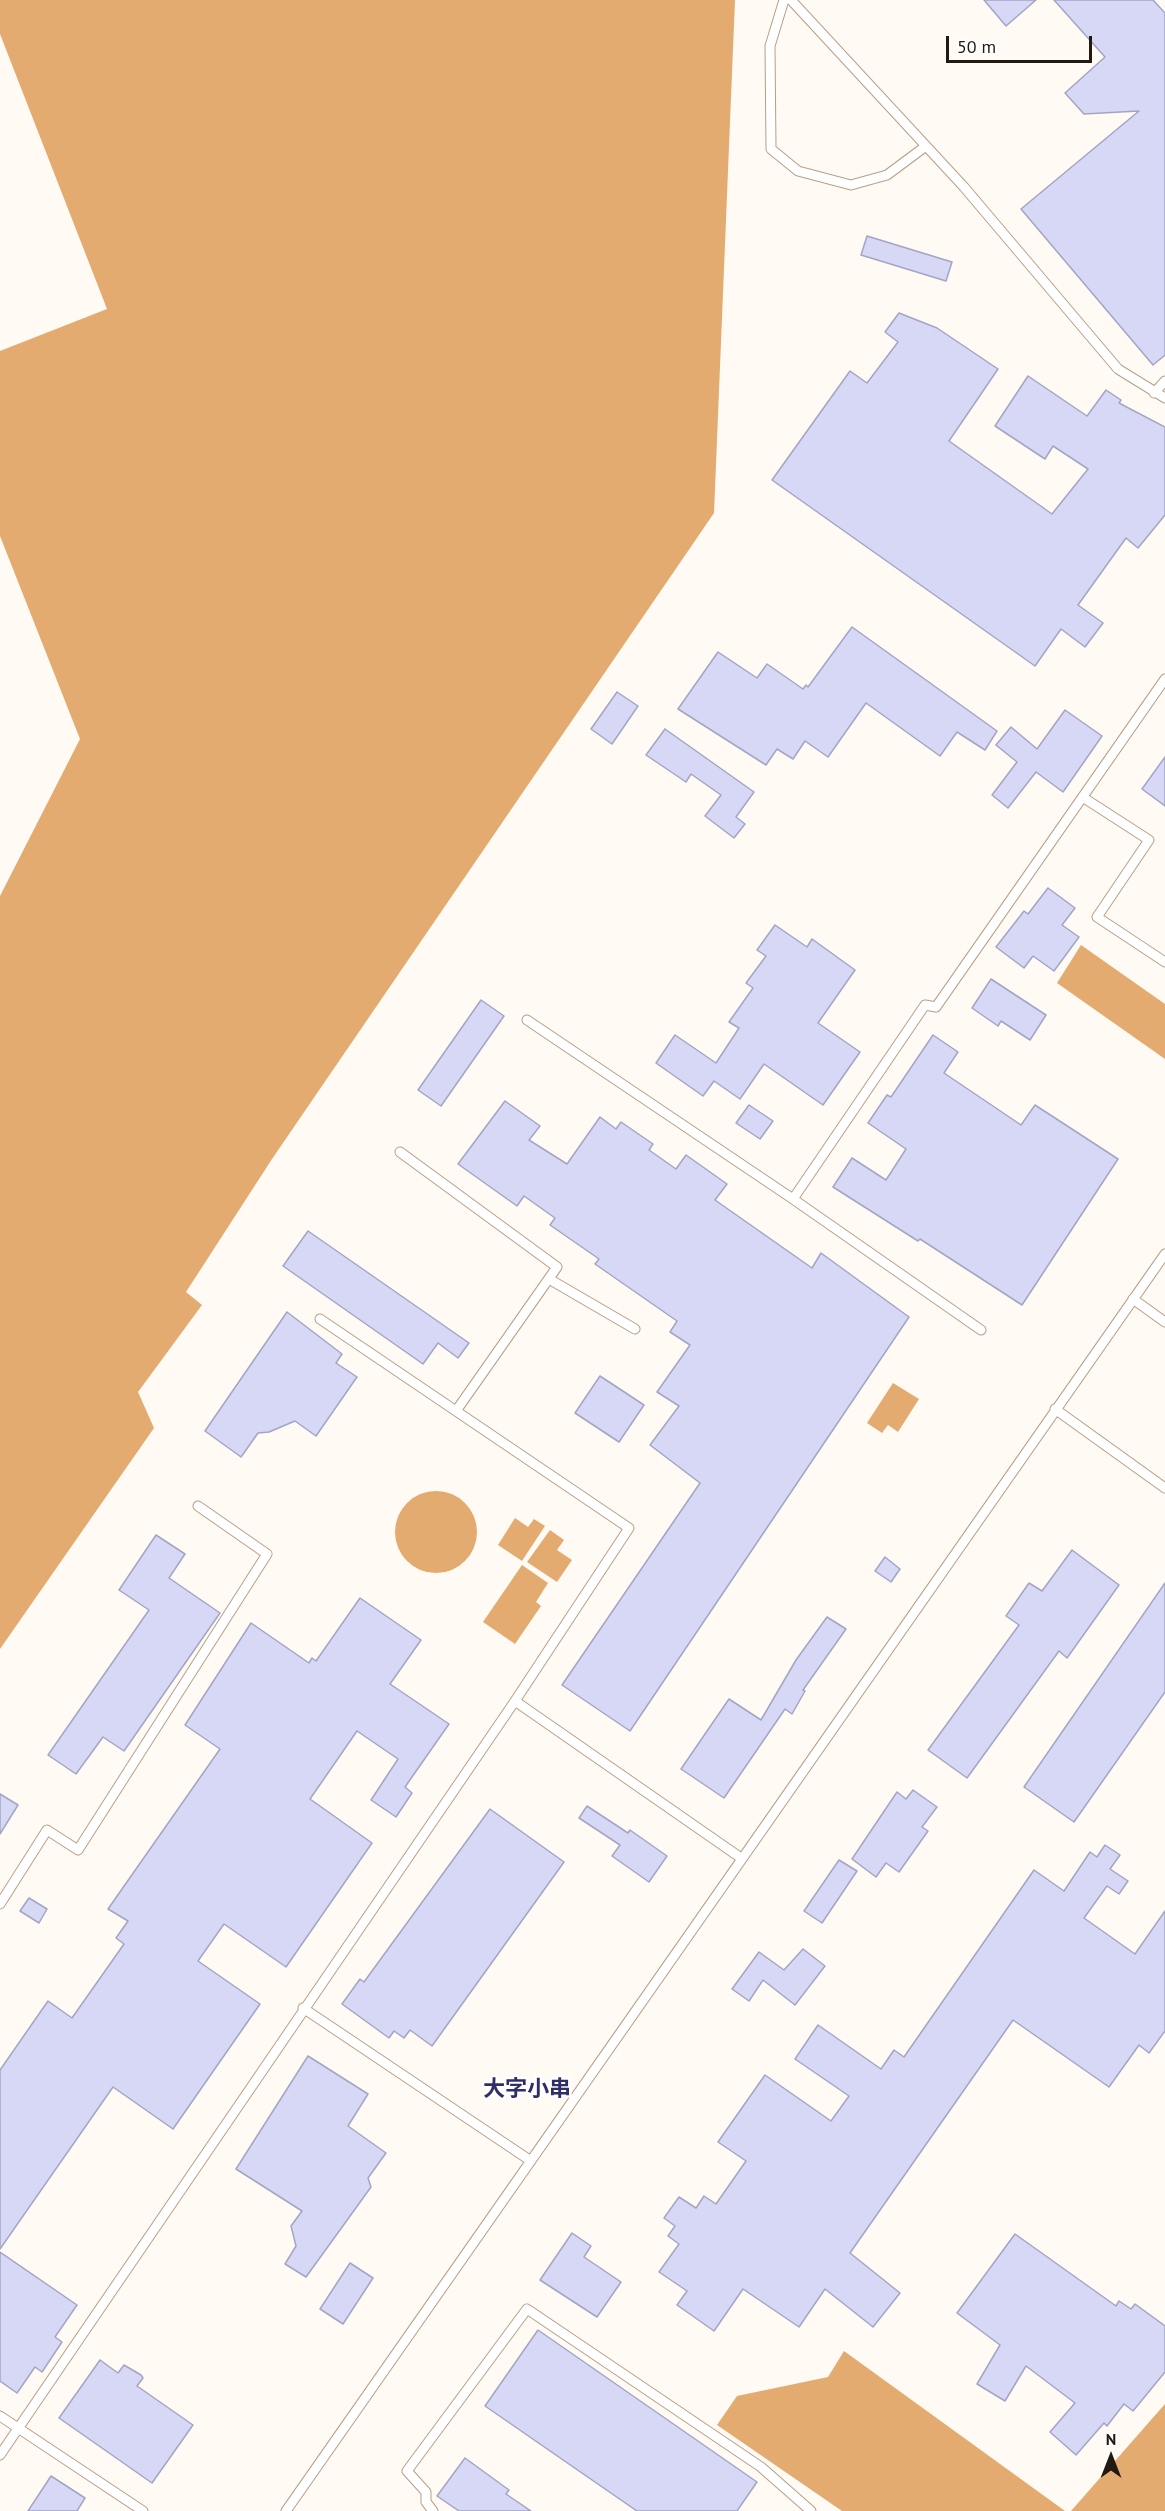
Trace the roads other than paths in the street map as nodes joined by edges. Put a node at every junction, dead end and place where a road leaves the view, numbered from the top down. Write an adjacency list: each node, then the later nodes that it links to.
1 (784, 0): 3 (lane)
2 (792, 0): 3 (lane)
3 (926, 146): 5 (lane)
4 (1165, 381): 5 (lane)
5 (1154, 393): 6 (lane)
6 (1165, 398)
7 (1165, 679): 8 (lane)
8 (1084, 798): 9 (lane); 12 (lane)
9 (1165, 962)
10 (527, 1020): 12 (lane)
11 (400, 1152): 14 (lane)
12 (793, 1199): 19 (lane)
13 (1165, 1254): 15 (lane)
14 (549, 1279): 18 (lane); 21 (lane)
15 (1133, 1299): 17 (lane); 20 (lane)
16 (320, 1319): 21 (lane)
17 (1165, 1322)
18 (635, 1329)
19 (981, 1330)
20 (1055, 1409): 22 (lane); 25 (lane)
21 (456, 1411): 24 (lane)
22 (1165, 1488)
23 (198, 1506): 26 (lane)
24 (515, 1701): 25 (lane); 27 (lane)
25 (741, 1858): 28 (lane)
26 (0, 1904)
27 (303, 2008): 28 (lane); 30 (lane)
28 (531, 2161): 33 (lane)
29 (0, 2416): 30 (lane)
30 (19, 2429): 31 (lane); 32 (lane)
31 (0, 2455)
32 (143, 2511)
33 (286, 2511)
34 (433, 2511): 35 (lane)
35 (811, 2511)

